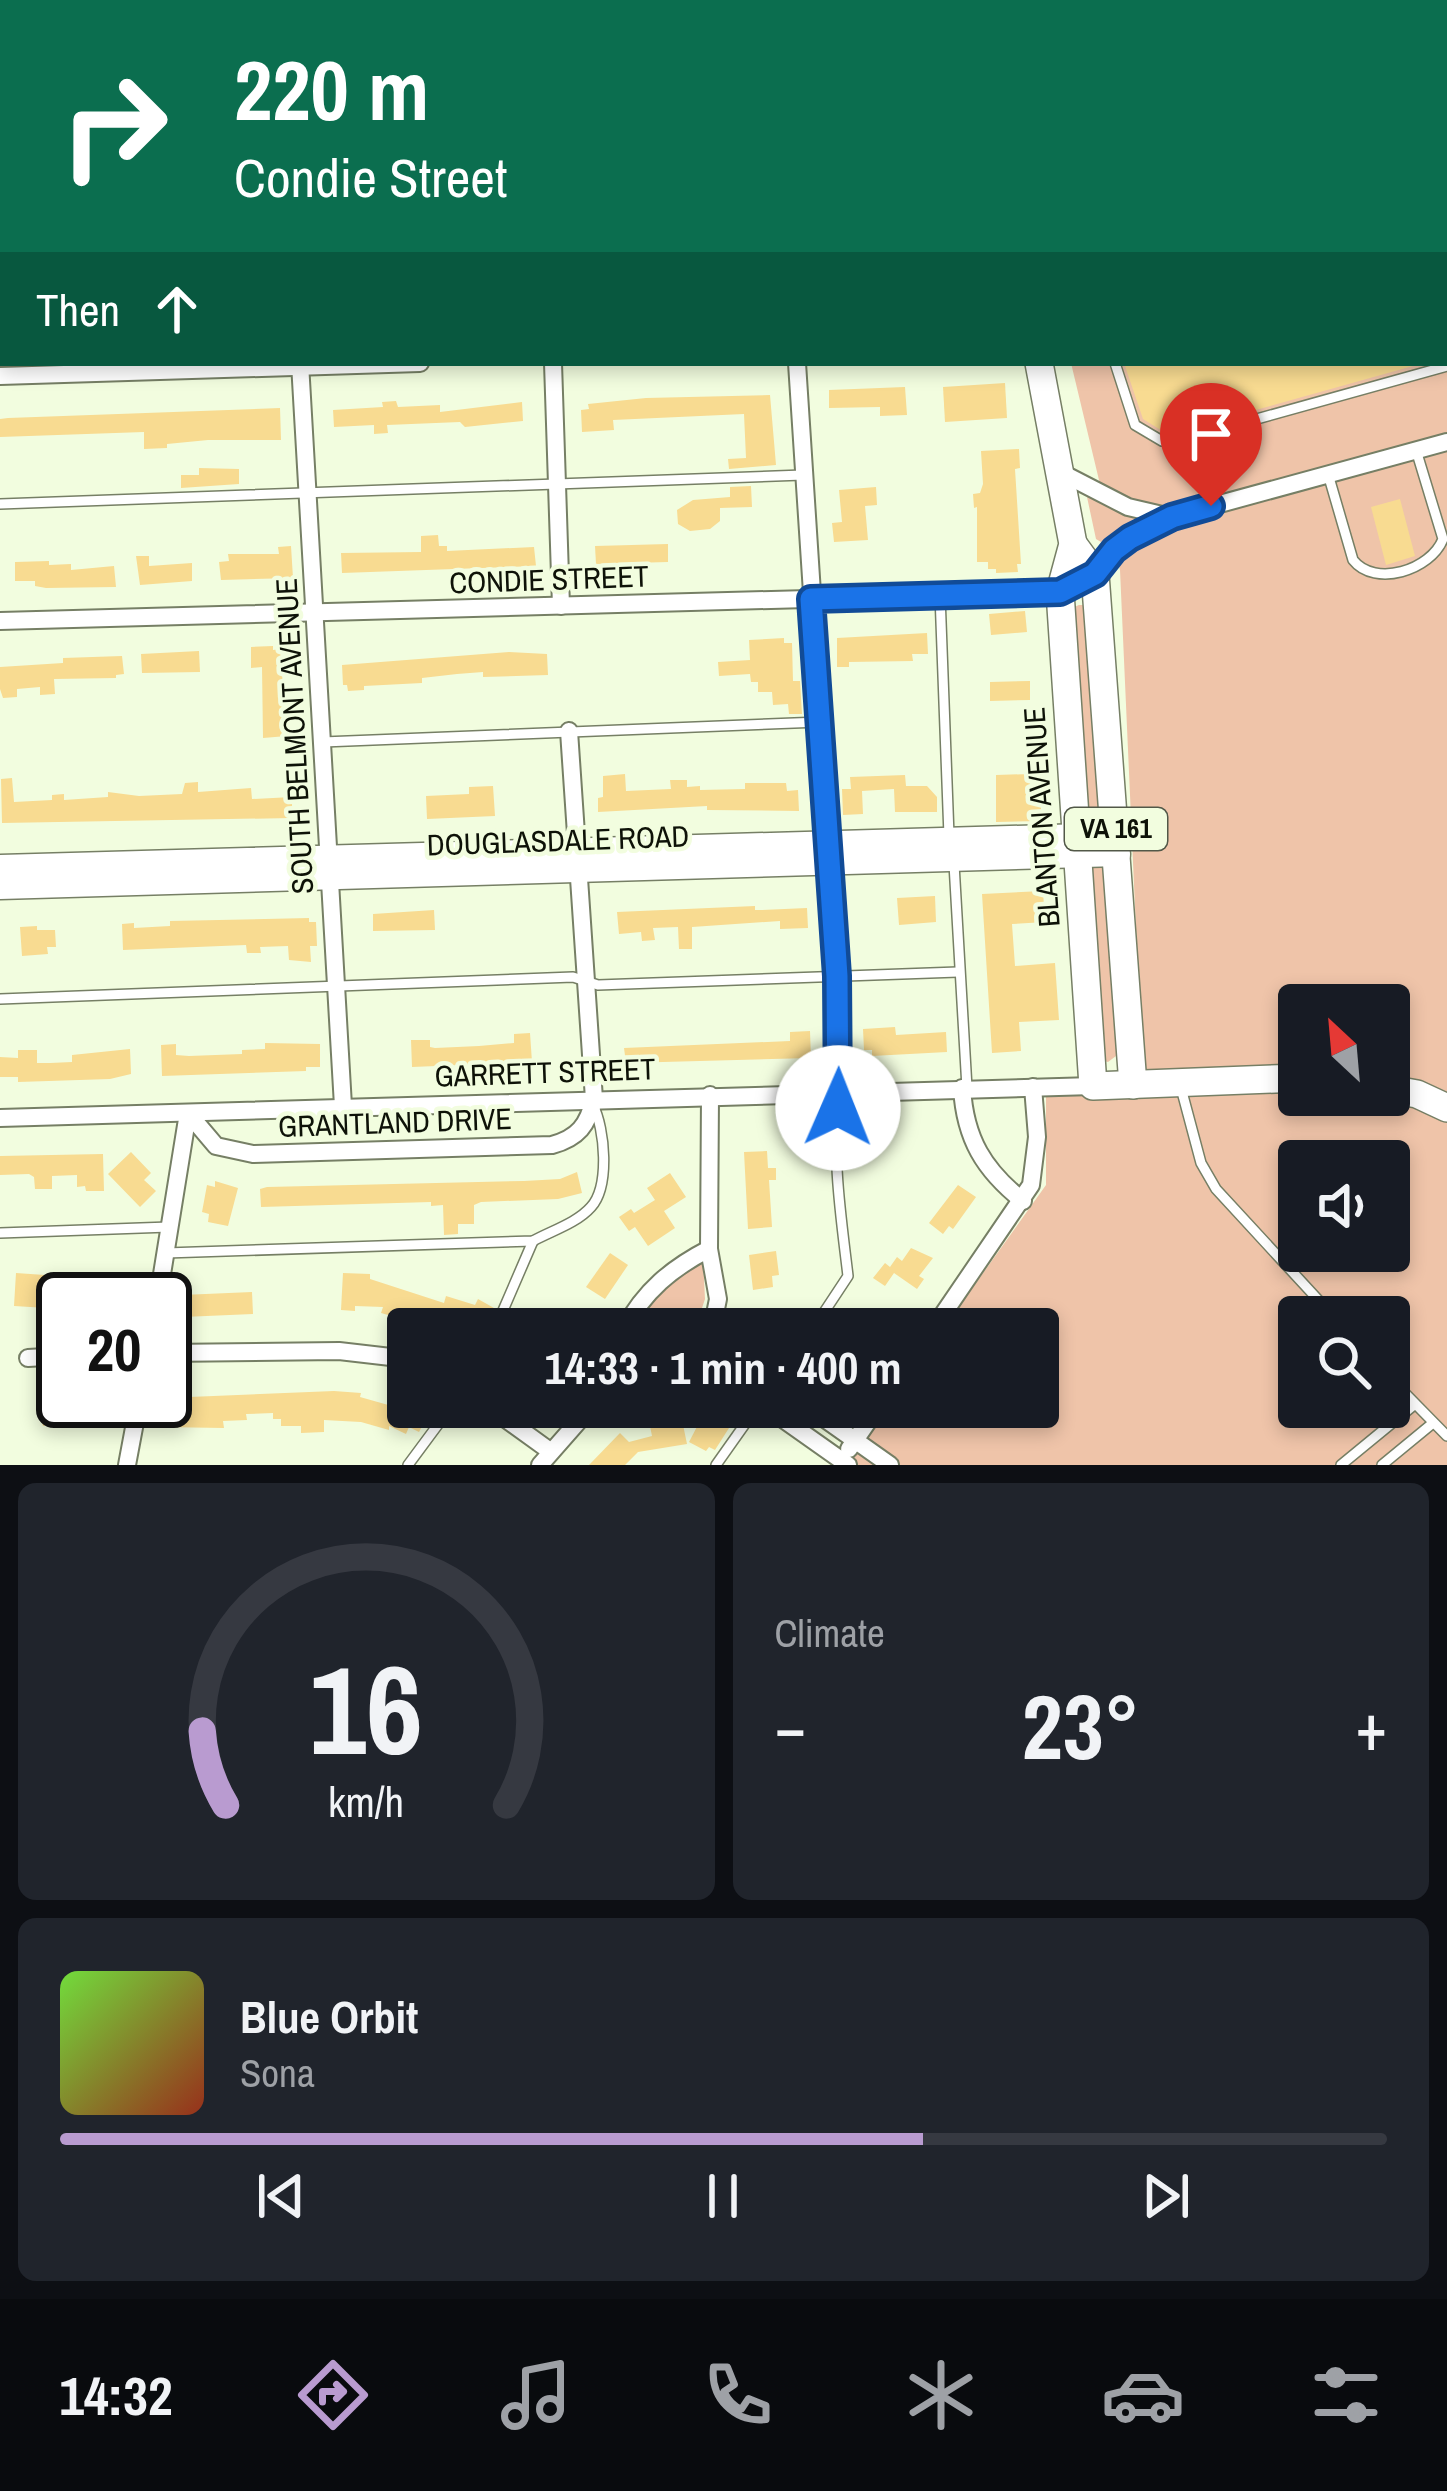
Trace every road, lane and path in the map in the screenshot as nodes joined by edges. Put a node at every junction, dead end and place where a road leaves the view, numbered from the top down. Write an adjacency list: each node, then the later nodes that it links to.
1 (273, 366): 8 (street)
2 (300, 366): 15 (street, SOUTH BELMONT AVENUE)
3 (553, 366): 14 (street)
4 (796, 366): 13 (street)
5 (1040, 366): 11 (main road, BLANTON AVENUE / VA 161)
6 (1116, 366): 7 (lane)
7 (1447, 366)
8 (0, 376)
9 (1447, 442): 10 (street, CONDIE STREET)
10 (1416, 450): 12 (street, CONDIE STREET); 12 (lane)
11 (1060, 472): 17 (street); 18 (main road, BLANTON AVENUE / VA 161)
12 (1328, 474): 17 (street, CONDIE STREET)
13 (803, 475): 14 (lane); 22 (street)
14 (554, 484): 15 (lane); 23 (street)
15 (308, 493): 16 (lane); 24 (street, SOUTH BELMONT AVENUE)
16 (0, 504)
17 (1172, 517): 19 (street, CONDIE STREET)
18 (1073, 544): 19 (main road, BLANTON AVENUE / VA 161); 20 (main road, BLANTON AVENUE / VA 161)
19 (1095, 574): 20 (street, CONDIE STREET); 29 (main road, VA 161)
20 (1060, 592): 21 (street, CONDIE STREET); 30 (main road, BLANTON AVENUE / VA 161)
21 (940, 596): 22 (street, CONDIE STREET); 31 (lane)
22 (811, 599): 23 (street, CONDIE STREET); 26 (street)
23 (561, 606): 24 (street, CONDIE STREET)
24 (315, 614): 25 (street, CONDIE STREET); 28 (street, SOUTH BELMONT AVENUE)
25 (0, 621)
26 (820, 722): 27 (lane); 32 (street)
27 (569, 731): 28 (lane); 33 (street)
28 (323, 742): 34 (street, SOUTH BELMONT AVENUE)
29 (1117, 844): 30 (street, DOUGLASDALE ROAD); 44 (main road, VA 161)
30 (1077, 845): 31 (street, DOUGLASDALE ROAD); 45 (main road, BLANTON AVENUE / VA 161)
31 (951, 849): 32 (street, DOUGLASDALE ROAD); 37 (lane)
32 (826, 853): 33 (street, DOUGLASDALE ROAD); 38 (street)
33 (580, 860): 34 (street, DOUGLASDALE ROAD); 39 (street)
34 (330, 867): 35 (street, DOUGLASDALE ROAD); 36 (street, DOUGLASDALE ROAD); 40 (street, SOUTH BELMONT AVENUE)
35 (0, 868)
36 (0, 887)
37 (958, 972): 38 (lane); 47 (lane)
38 (837, 976): 39 (lane); 48 (street)
39 (586, 981): 40 (lane); 51 (street)
40 (334, 987): 41 (lane); 52 (street, SOUTH BELMONT AVENUE)
41 (0, 999)
42 (1278, 1079): 43 (main road)
43 (1180, 1083): 44 (main road); 63 (lane)
44 (1133, 1085): 45 (main road)
45 (1093, 1086): 46 (street, GARRETT STREET)
46 (1033, 1087): 47 (street, GARRETT STREET); 56 (street)
47 (964, 1088): 48 (street, GARRETT STREET); 56 (street)
48 (841, 1092): 50 (street, GARRETT STREET); 67 (lane)
49 (1410, 1093): 53 (main road)
50 (710, 1096): 51 (street, GARRETT STREET); 60 (street)
51 (594, 1102): 52 (street, GARRETT STREET); 54 (street, GRANTLAND DRIVE); 59 (lane)
52 (343, 1106): 54 (street, GARRETT STREET)
53 (1447, 1108)
54 (188, 1113): 55 (street, GARRETT STREET); 57 (street)
55 (0, 1118)
56 (1023, 1201): 68 (street)
57 (172, 1227): 58 (lane); 61 (street)
58 (0, 1233)
59 (533, 1241): 61 (lane); 64 (lane)
60 (710, 1249): 65 (street); 66 (street)
61 (166, 1253): 62 (street)
62 (163, 1272)
63 (1315, 1296)
64 (504, 1308)
65 (640, 1308)
66 (716, 1308)
67 (827, 1308)
68 (948, 1308)
69 (192, 1353): 70 (street)
70 (387, 1357)
71 (28, 1358): 72 (street)
72 (36, 1358)
73 (1410, 1401): 74 (lane)
74 (1414, 1405): 75 (lane); 92 (lane)
75 (1432, 1423): 84 (lane); 93 (lane)
76 (134, 1428): 88 (street)
77 (435, 1428): 89 (lane)
78 (512, 1428): 86 (street)
79 (572, 1428): 86 (street)
80 (745, 1428): 90 (lane)
81 (792, 1428): 87 (street)
82 (837, 1428): 85 (street)
83 (864, 1428): 85 (street)
84 (1447, 1436)
85 (855, 1441): 87 (street); 91 (street)
86 (545, 1458)
87 (843, 1464)
88 (127, 1465)
89 (408, 1465)
90 (716, 1465)
91 (890, 1465)
92 (1341, 1465)
93 (1382, 1465)

